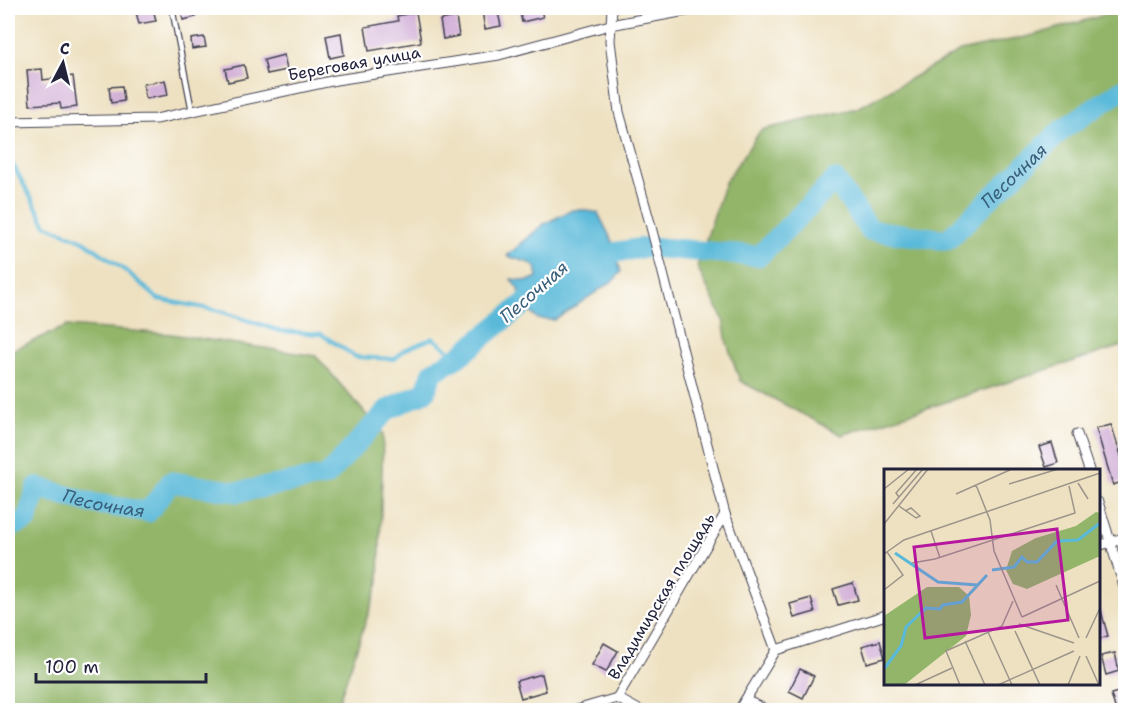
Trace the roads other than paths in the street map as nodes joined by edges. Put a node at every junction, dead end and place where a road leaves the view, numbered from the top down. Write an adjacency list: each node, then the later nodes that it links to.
1 (172, 8): 5 (lane)
2 (612, 8): 4 (street)
3 (702, 8): 4 (street, Береговая улица)
4 (610, 25): 5 (street, Береговая улица); 10 (street)
5 (192, 111): 6 (street, Береговая улица)
6 (8, 122)
7 (1077, 434): 8 (street)
8 (1088, 469)
9 (1100, 508): 12 (street)
10 (725, 514): 16 (street, Владимирская площадь); 17 (street, Владимирская площадь)
11 (1125, 537): 12 (street)
12 (1111, 542): 13 (street); 14 (street)
13 (1100, 545)
14 (1125, 593)
15 (884, 615): 16 (street)
16 (776, 650): 18 (street)
17 (617, 698): 19 (street); 20 (street, Владимирская площадь)
18 (745, 700): 21 (street); 22 (street)
19 (576, 711)
20 (639, 711)
21 (739, 711)
22 (767, 711)

